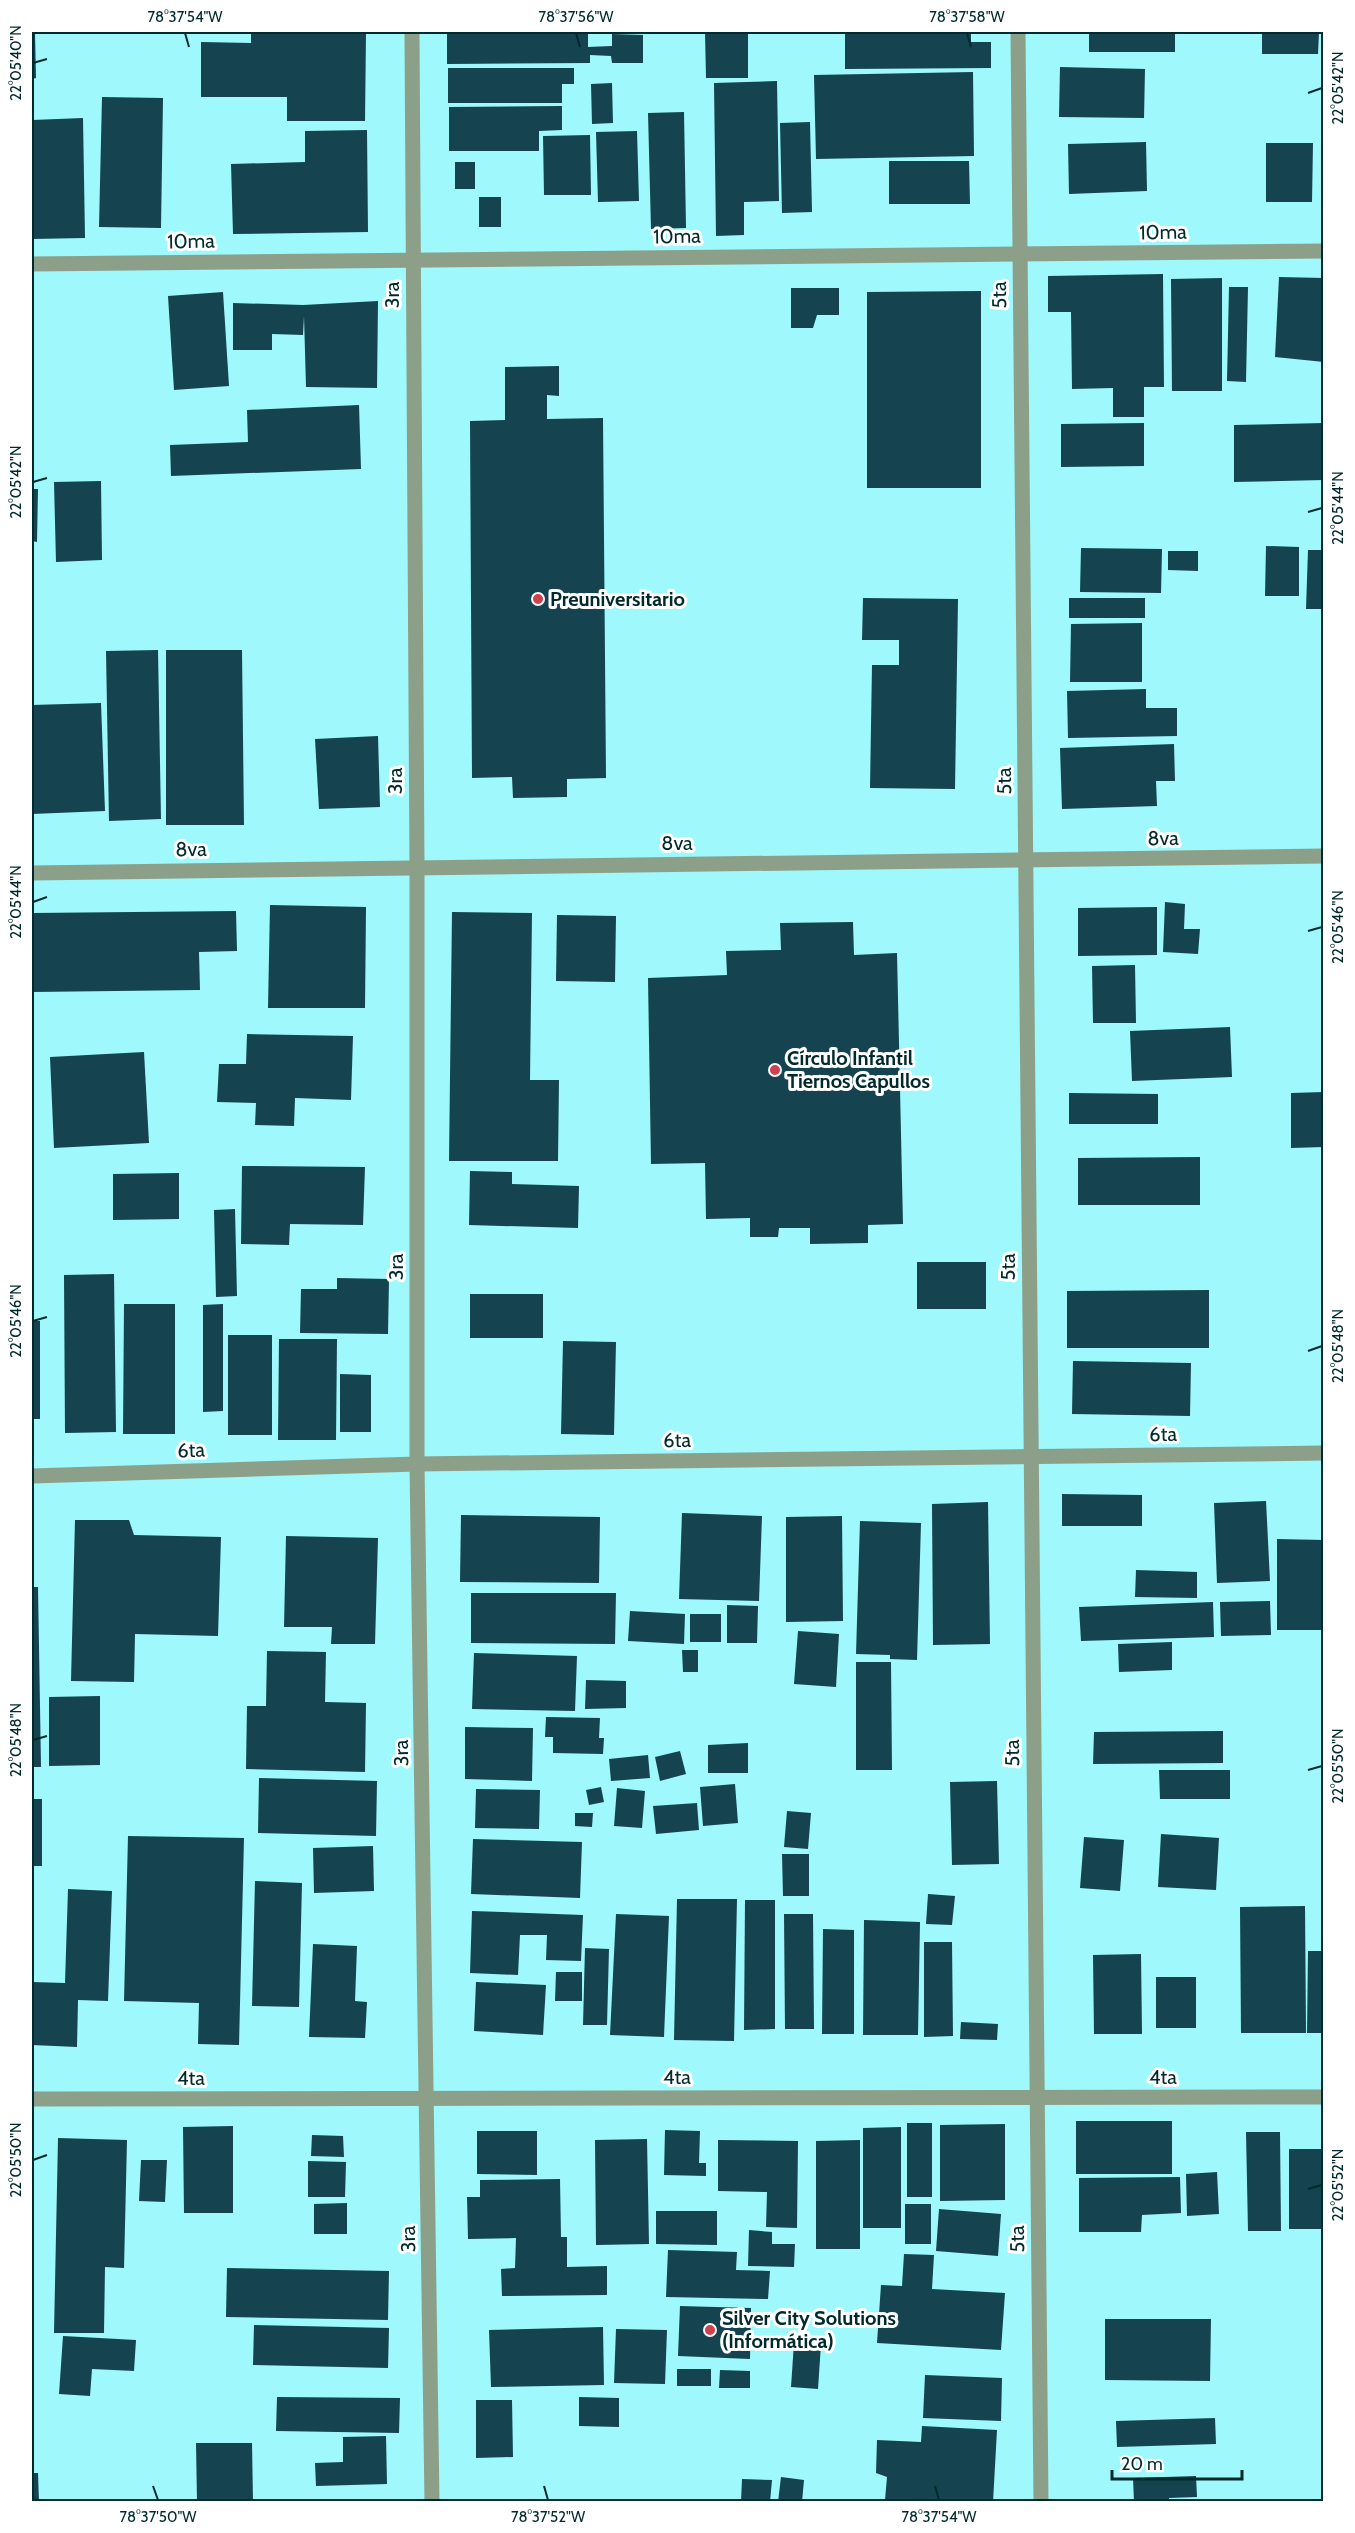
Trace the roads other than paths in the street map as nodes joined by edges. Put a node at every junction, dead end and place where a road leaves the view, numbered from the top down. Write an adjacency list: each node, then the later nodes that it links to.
1 (412, 32): 5 (street, 3ra)
2 (1018, 32): 4 (street, 5ta)
3 (1323, 251): 4 (street, 10ma)
4 (1020, 254): 5 (street, 10ma); 8 (street, 5ta)
5 (413, 260): 6 (street, 10ma); 9 (street, 3ra)
6 (32, 264)
7 (1323, 856): 8 (street, 8va)
8 (1026, 861): 9 (street, 8va); 12 (street, 5ta)
9 (417, 866): 10 (street, 8va); 13 (street, 3ra)
10 (32, 873)
11 (1323, 1454): 12 (street, 6ta)
12 (1031, 1457): 13 (street, 6ta); 17 (street, 5ta)
13 (417, 1464): 14 (street, 6ta); 16 (street, 3ra)
14 (32, 1476)
15 (1323, 2097): 17 (street, 4ta)
16 (428, 2098): 17 (street, 4ta); 18 (street, 4ta); 19 (street, 3ra)
17 (1037, 2098): 20 (street, 5ta)
18 (32, 2099)
19 (432, 2502)
20 (1041, 2502)

